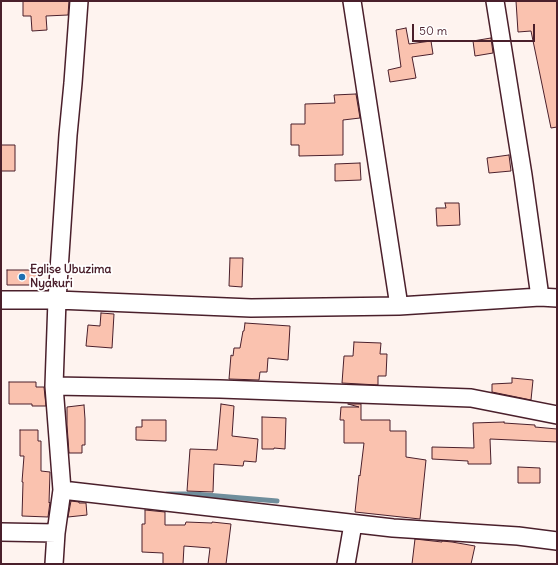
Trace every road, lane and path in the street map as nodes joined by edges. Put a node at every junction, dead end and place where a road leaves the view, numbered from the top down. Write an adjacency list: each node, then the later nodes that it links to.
1 (79, 1): 7 (street)
2 (352, 1): 8 (street)
3 (495, 1): 4 (street)
4 (540, 297): 5 (street); 8 (street)
5 (557, 298)
6 (1, 300): 7 (street)
7 (57, 300): 8 (street); 9 (street)
8 (399, 306)
9 (54, 386): 10 (street); 11 (street)
10 (557, 415)
11 (62, 490): 12 (street); 14 (street)
12 (354, 524): 15 (street); 17 (street)
13 (1, 532): 14 (street)
14 (56, 532): 16 (street)
15 (557, 541)
16 (54, 564)
17 (346, 564)

